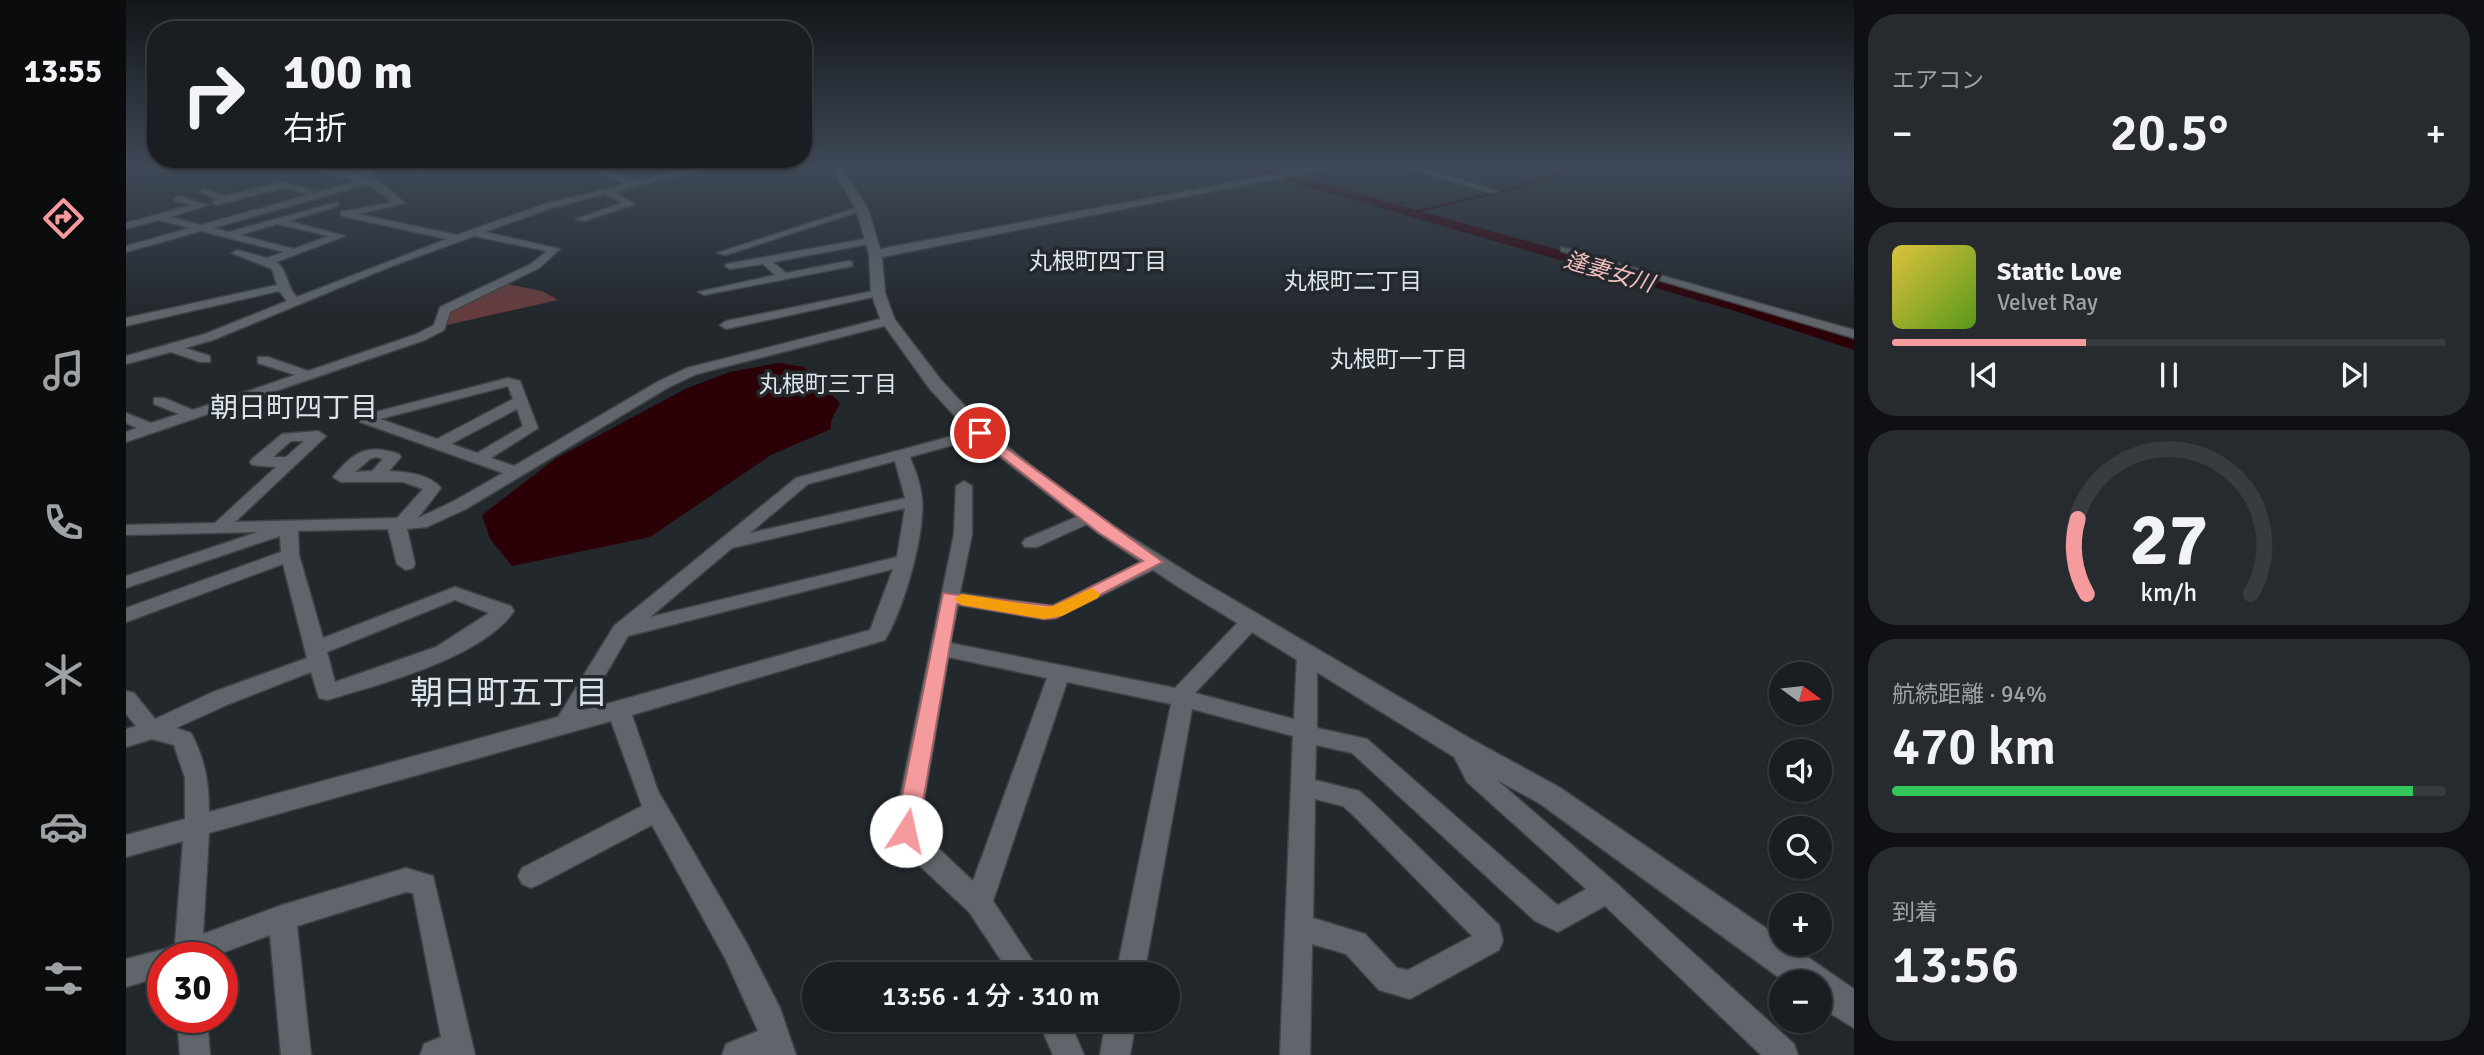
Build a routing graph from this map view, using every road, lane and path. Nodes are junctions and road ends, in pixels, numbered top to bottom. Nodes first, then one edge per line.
1 (165, 215) edge
2 (245, 215) edge
3 (297, 215) edge
4 (350, 215) edge
5 (522, 215) edge
6 (593, 215) edge
7 (843, 215) edge
8 (864, 215) edge
9 (1058, 215) edge
10 (159, 217) junction
11 (581, 219) dead end
12 (277, 221) junction
13 (126, 226) edge
14 (199, 228) junction
15 (472, 233) junction
16 (229, 235) junction
17 (455, 238) junction
18 (329, 241) junction
19 (349, 246) dead end
20 (872, 248) junction
21 (126, 249) edge
22 (1565, 249) dead end
23 (295, 252) junction
24 (237, 253) dead end
25 (722, 254) dead end
26 (765, 260) junction
27 (267, 261) junction
28 (848, 264) dead end
29 (730, 266) dead end
30 (784, 277) junction
31 (284, 287) junction
32 (704, 292) dead end
33 (878, 293) junction
34 (296, 302) junction
35 (888, 321) junction
36 (126, 322) edge
37 (726, 325) dead end
38 (1854, 334) edge
39 (173, 348) junction
40 (205, 359) dead end
41 (126, 360) edge
42 (263, 360) dead end
43 (310, 376) junction
44 (212, 393) dead end
45 (159, 401) dead end
46 (234, 401) junction
47 (521, 401) junction
48 (193, 415) junction
49 (126, 417) edge
50 (151, 429) junction
51 (980, 433) junction
52 (126, 437) edge
53 (439, 444) junction
54 (901, 454) junction
55 (479, 458) junction
56 (290, 462) dead end
57 (516, 472) junction
58 (376, 477) dead end
59 (964, 486) dead end
60 (914, 500) junction
61 (1088, 517) junction
62 (402, 523) junction
63 (289, 526) junction
64 (219, 528) junction
65 (126, 530) edge
66 (1031, 543) dead end
67 (723, 545) junction
68 (290, 555) junction
69 (904, 562) junction
70 (1155, 562) junction
71 (406, 564) dead end
72 (126, 582) edge
73 (950, 597) junction
74 (126, 615) edge
75 (1251, 621) junction
76 (621, 631) junction
77 (939, 648) junction
78 (318, 654) junction
79 (1307, 655) junction
80 (1060, 672) junction
81 (1183, 698) junction
82 (126, 699) edge
83 (619, 711) junction
84 (566, 723) junction
85 (152, 730) junction
86 (1307, 732) junction
87 (126, 738) edge
88 (1461, 747) junction
89 (1305, 787) junction
90 (657, 810) junction
91 (198, 826) junction
92 (126, 846) edge
93 (531, 876) dead end
94 (1607, 891) junction
95 (979, 903) junction
96 (282, 918) junction
97 (1301, 928) junction
98 (181, 942) edge
99 (219, 942) edge
100 (1019, 962) edge
101 (1132, 962) edge
102 (147, 967) edge
103 (1797, 970) edge
104 (126, 973) edge
105 (1832, 994) edge
106 (1854, 1010) edge
107 (1058, 1032) edge
108 (1119, 1032) edge
109 (193, 1033) edge
110 (779, 1047) edge
111 (451, 1052) edge
112 (195, 1055) edge
113 (296, 1055) edge
114 (737, 1055) edge
115 (1069, 1055) edge
116 (1115, 1055) edge
117 (1295, 1055) edge
118 (1783, 1055) edge

1 - 10 street
2 - 14 street
3 - 12 street
4 - 17 street
5 - 15 street
6 - 11 street
7 - 25 street
8 - 20 street
9 - 20 street
10 - 13 street
10 - 14 street
12 - 16 street
12 - 18 street
14 - 16 street
14 - 21 street
15 - 17 street
15 - 43 street
16 - 23 street
17 - 34 street
18 - 19 street
18 - 23 street
20 - 26 street
20 - 33 street
22 - 38 street
23 - 27 street
24 - 27 street
26 - 29 street
26 - 30 street
27 - 31 street
28 - 30 street
30 - 32 street
31 - 34 street
31 - 36 street
33 - 35 street
33 - 37 street
34 - 39 street
35 - 51 street
35 - 57 street
39 - 40 street
39 - 41 street
42 - 43 street
43 - 46 street
44 - 46 street
45 - 48 street
46 - 48 street
47 - 53 street
47 - 53 street
47 - 55 street
48 - 50 street
49 - 50 street
50 - 52 street
51 - 54 street
51 - 61 street
53 - 55 street
54 - 60 street
54 - 67 street
55 - 57 street
56 - 64 street
57 - 62 street
58 - 62 street
59 - 73 street
60 - 67 street
60 - 69 street
61 - 66 street
61 - 70 street
62 - 63 street
62 - 71 street
63 - 64 street
63 - 68 street
63 - 72 street
64 - 65 street
67 - 76 street
68 - 74 street
68 - 78 street
69 - 76 street
69 - 83 street
70 - 73 street
70 - 75 street
73 - 77 street
75 - 79 street
75 - 81 street
76 - 84 street
77 - 80 street
77 - 95 street
78 - 78 street
78 - 85 street
79 - 86 street
79 - 88 street
80 - 81 street
80 - 95 street
81 - 86 street
81 - 101 street
82 - 85 street
83 - 84 street
83 - 90 street
84 - 91 street
85 - 87 street
85 - 91 street
86 - 89 street
86 - 94 street
88 - 94 street
88 - 103 street
89 - 97 street
89 - 97 street
90 - 93 street
90 - 110 street
91 - 92 street
91 - 98 street
94 - 118 street
95 - 100 street
96 - 99 street
96 - 111 street
96 - 113 street
97 - 117 street
102 - 104 street
105 - 106 street
107 - 115 street
108 - 116 street
109 - 112 street
110 - 114 street

